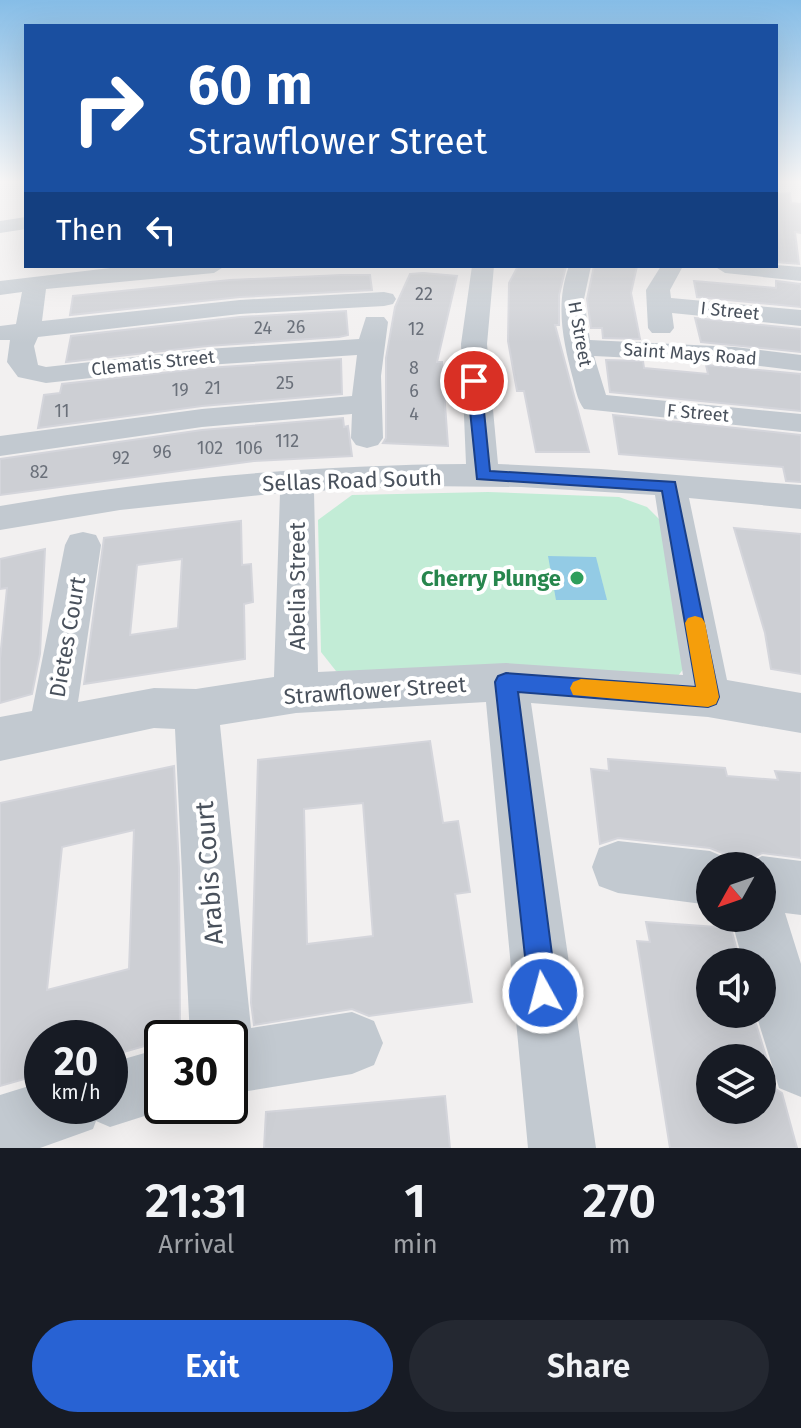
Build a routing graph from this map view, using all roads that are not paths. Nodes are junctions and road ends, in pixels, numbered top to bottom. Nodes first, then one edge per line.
1 (194, 268) edge
2 (483, 268) edge
3 (579, 268) edge
4 (671, 268) edge
5 (744, 268) edge
6 (801, 274) edge
7 (35, 284) junction
8 (0, 288) edge
9 (659, 304) junction
10 (801, 318) edge
11 (28, 329) junction
12 (0, 334) edge
13 (370, 346) junction
14 (579, 347) junction
15 (662, 351) junction
16 (801, 363) edge
17 (594, 403) joint
18 (368, 404) junction
19 (801, 423) edge
20 (367, 438) dead end
21 (0, 446) edge
22 (483, 475) junction
23 (297, 479) junction
24 (670, 486) junction
25 (801, 497) edge
26 (0, 518) edge
27 (83, 545) dead end
28 (506, 682) junction
29 (296, 693) junction
30 (708, 697) junction
31 (196, 709) junction
32 (801, 713) edge
33 (51, 729) junction
34 (0, 739) edge
35 (618, 867) dead end
36 (696, 876) edge
37 (776, 885) edge
38 (801, 888) edge
39 (763, 932) edge
40 (220, 1020) edge
41 (352, 1043) dead end
42 (799, 1050) edge
43 (248, 1060) edge
44 (24, 1120) edge
45 (0, 1128) edge
46 (562, 1148) edge

1 - 7 street
2 - 22 street
3 - 14 street, H Street
4 - 9 street
5 - 6 street
7 - 8 street
7 - 11 street, Clematis Street
9 - 10 street, I Street
9 - 15 street
11 - 12 street
11 - 13 street, Clematis Street
11 - 13 street
13 - 18 street
14 - 15 street, Saint Mays Road
14 - 17 street, H Street
15 - 16 street, Saint Mays Road
17 - 19 street, F Street
18 - 20 street
18 - 21 street
22 - 23 street, Sellas Road South
22 - 24 street, Sellas Road South
23 - 26 street, Sellas Road South
23 - 29 street, Abelia Street
24 - 25 street, Sellas Road South
24 - 30 street
27 - 33 street, Dietes Court
28 - 29 street, Strawflower Street
28 - 30 street, Strawflower Street
28 - 46 street
29 - 31 street, Strawflower Street
30 - 32 street, Strawflower Street
31 - 33 street, Strawflower Street
31 - 40 street, Arabis Court
33 - 34 street, Strawflower Street
35 - 36 street
37 - 38 street
39 - 42 street
41 - 43 street
44 - 45 street

